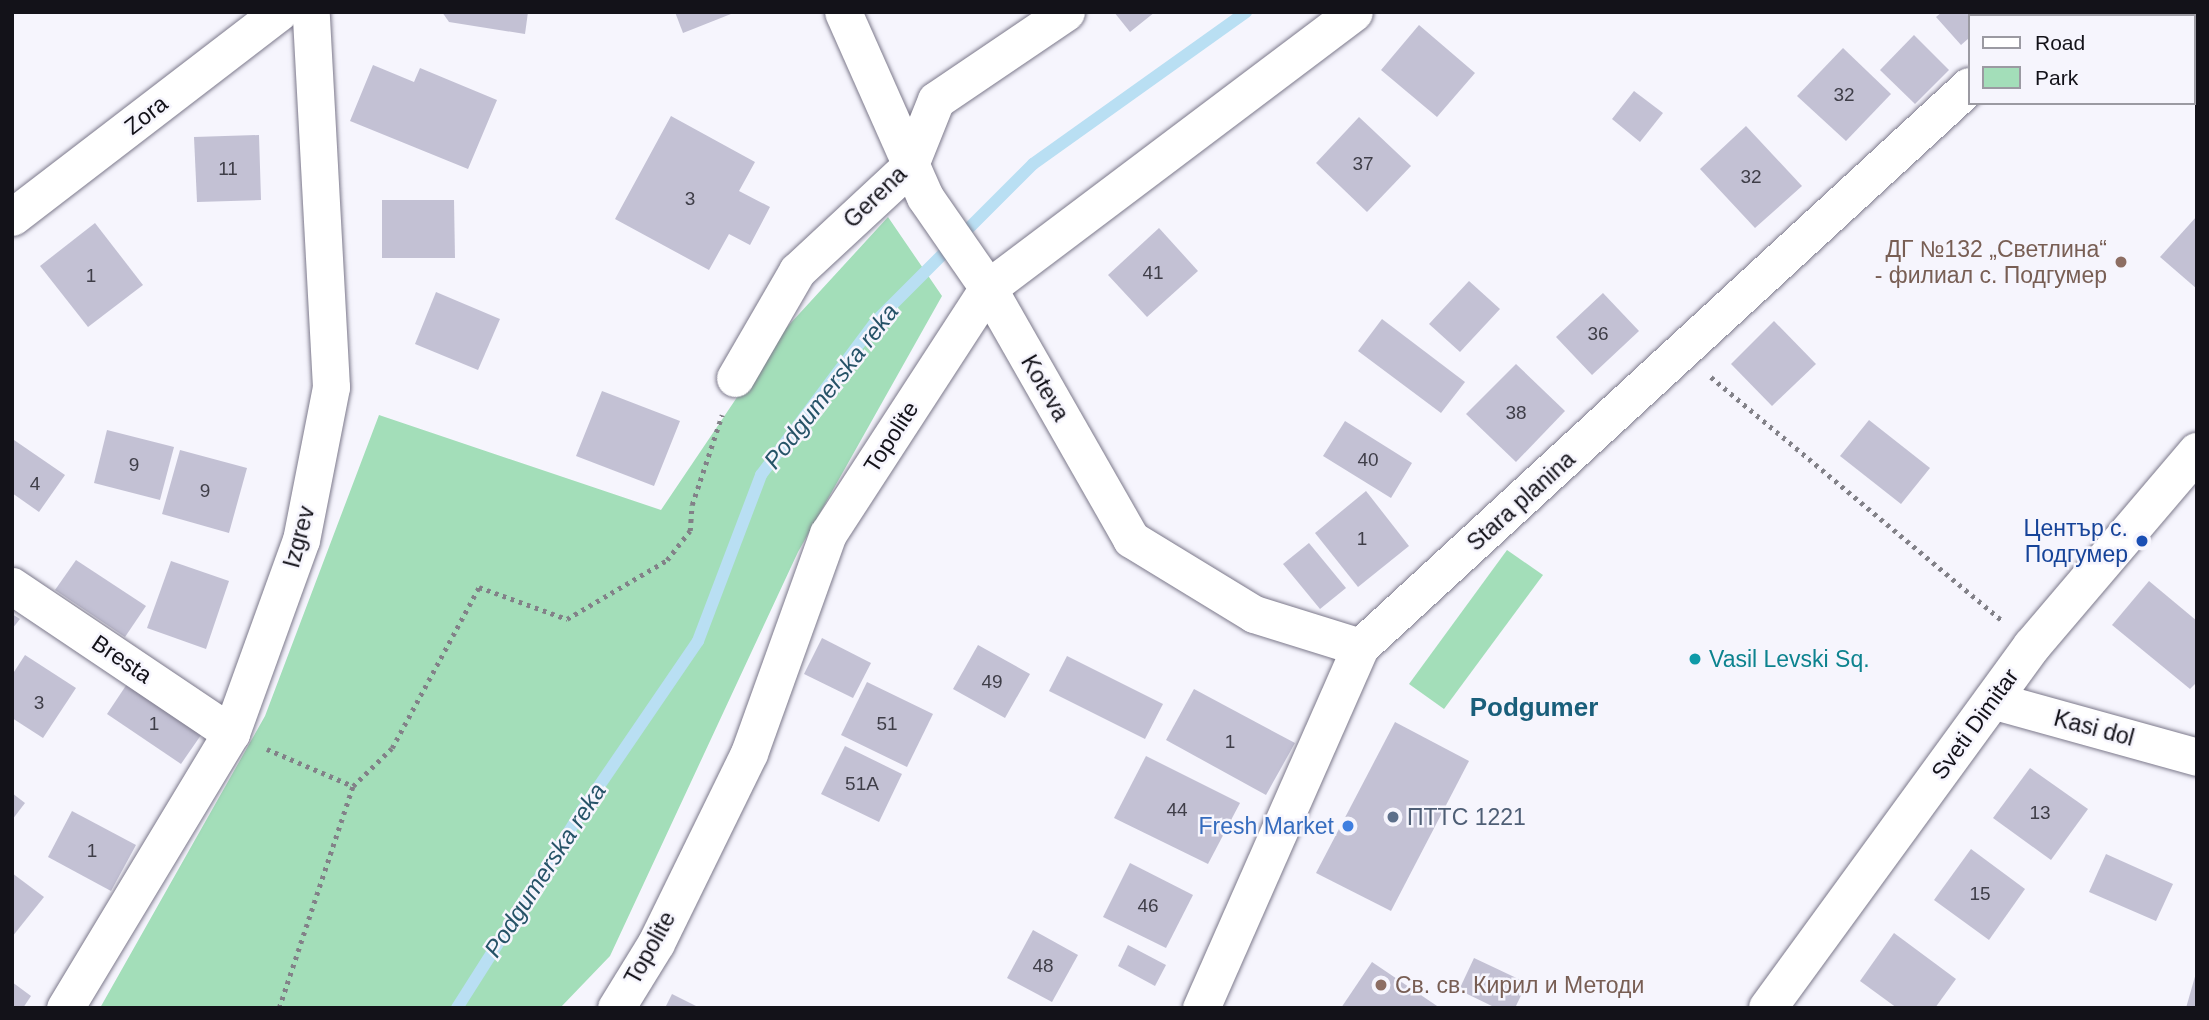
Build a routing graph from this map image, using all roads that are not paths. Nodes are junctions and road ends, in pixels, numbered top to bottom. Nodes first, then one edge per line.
1 (279, 12) edge
2 (311, 12) edge
3 (843, 12) edge
4 (1066, 12) edge
5 (1354, 12) edge
6 (1968, 87) edge
7 (917, 182) junction
8 (12, 217) edge
9 (988, 288) junction
10 (735, 378) road end
11 (2197, 452) edge
12 (12, 586) edge
13 (1360, 647) junction
14 (1992, 700) junction
15 (231, 733) junction
16 (2197, 757) edge
17 (65, 1008) edge
18 (616, 1008) edge
19 (1201, 1008) edge
20 (1768, 1008) edge

1 - 8 street, Zora
2 - 15 street, Izgrev
3 - 7 street, Koteva
4 - 7 street, Gerena
5 - 9 street, Topolite
6 - 13 street, Stara planina
7 - 9 street, Koteva
7 - 10 street, Gerena
9 - 13 street, Koteva
9 - 18 street, Topolite
11 - 14 street, Sveti Dimitar
12 - 15 street, Bresta
13 - 19 street, Stara planina
14 - 16 street, Kasi dol
14 - 20 street, Sveti Dimitar
15 - 17 street, Izgrev

